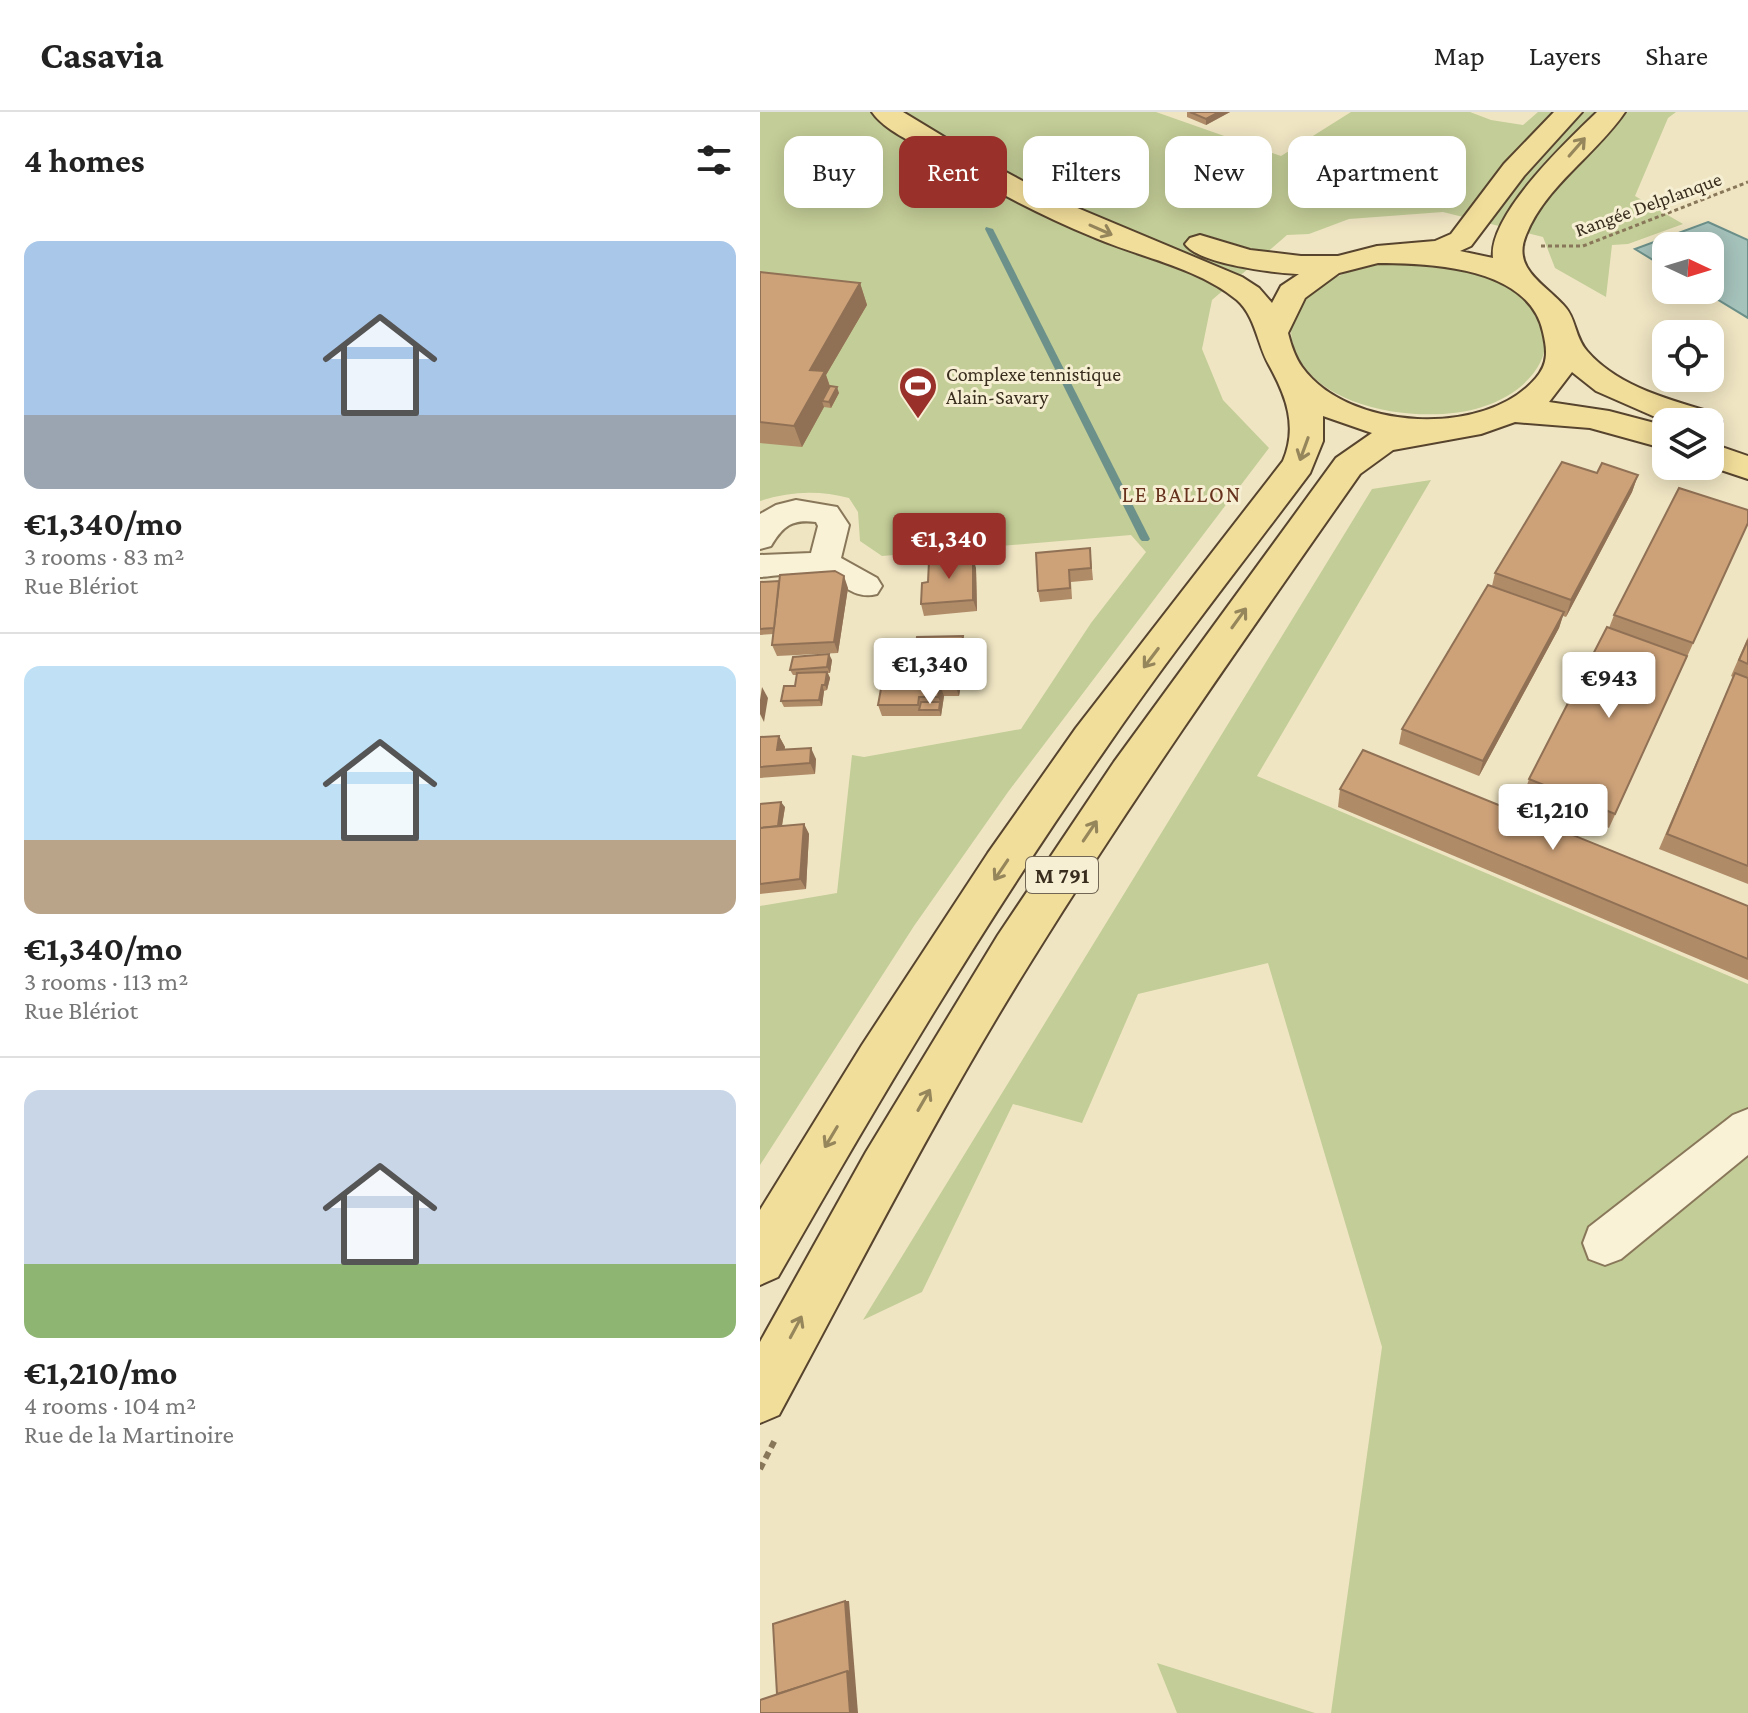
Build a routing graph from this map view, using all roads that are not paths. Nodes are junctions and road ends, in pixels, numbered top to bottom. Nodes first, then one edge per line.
1 (885, 112) edge
2 (933, 112) edge
3 (1569, 112) edge
4 (1612, 112) edge
5 (1023, 162) edge
6 (1126, 212) dead end
7 (1412, 252) junction
8 (1337, 264) junction
9 (1521, 283) junction
10 (1273, 332) junction
11 (1563, 340) junction
12 (1290, 376) junction
13 (1665, 408) edge
14 (1511, 412) junction
15 (1441, 428) junction
16 (1724, 429) edge
17 (1652, 434) edge
18 (1748, 437) edge
19 (1724, 459) edge
20 (1748, 468) edge
21 (760, 538) edge
22 (824, 563) junction
23 (760, 566) edge
24 (866, 586) dead end
25 (1748, 1129) edge
26 (1605, 1243) dead end
27 (760, 1259) edge
28 (770, 1412) edge

1 -> 10 main road
2 - 5 main road
3 - 7 main road
9 -> 4 main road
6 - 8 main road
7 - 8 main road
7 - 9 main road
8 - 10 main road
9 - 11 main road
10 - 12 main road
11 - 13 main road
11 - 14 main road
12 - 15 main road
12 -> 27 main road, M 791
14 - 15 main road
14 - 17 main road
28 -> 15 main road, M 791
16 - 18 main road
19 - 20 main road
21 - 22 street
22 - 23 street
22 - 24 street
25 - 26 street

